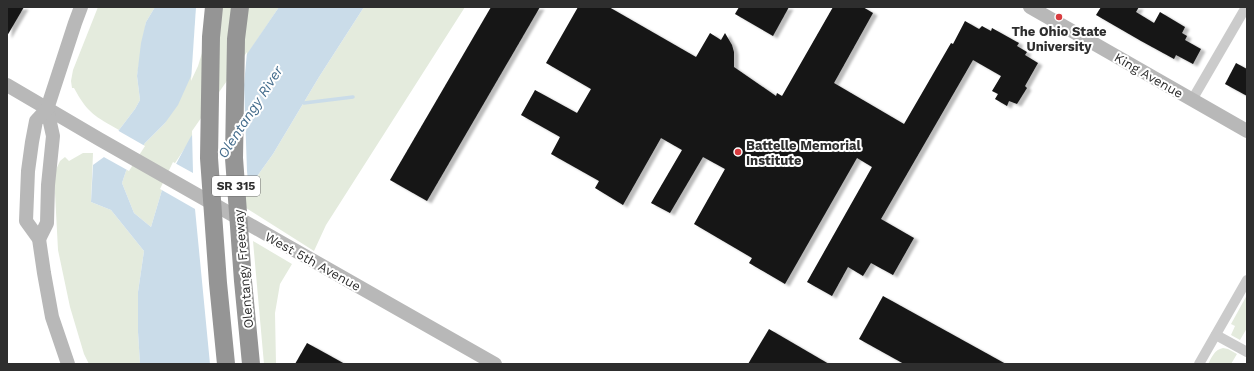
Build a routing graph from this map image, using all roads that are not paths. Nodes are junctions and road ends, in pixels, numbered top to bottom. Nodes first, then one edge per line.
1 (81, 7) edge
2 (214, 7) edge
3 (240, 7) edge
4 (1030, 7) edge
5 (1246, 7) edge
6 (7, 85) edge
7 (1192, 100) junction
8 (47, 109) junction
9 (1247, 131) edge
10 (39, 239) junction
11 (1247, 280) edge
12 (1216, 335) junction
13 (1247, 352) edge
14 (68, 364) edge
15 (226, 364) edge
16 (251, 364) edge
17 (495, 364) edge
18 (1199, 364) edge

1 - 8 main road
2 - 15 highway, Olentangy Freeway / SR 315, bridge
3 - 16 highway, Olentangy Freeway / SR 315, bridge
4 - 7 main road, King Avenue
5 - 7 street
6 - 8 main road, West 5th Avenue
7 - 9 main road, King Avenue
8 - 10 main road
8 - 10 main road
8 - 17 main road, West 5th Avenue, bridge
10 - 14 main road
11 - 12 street
12 - 13 street
12 - 18 street

